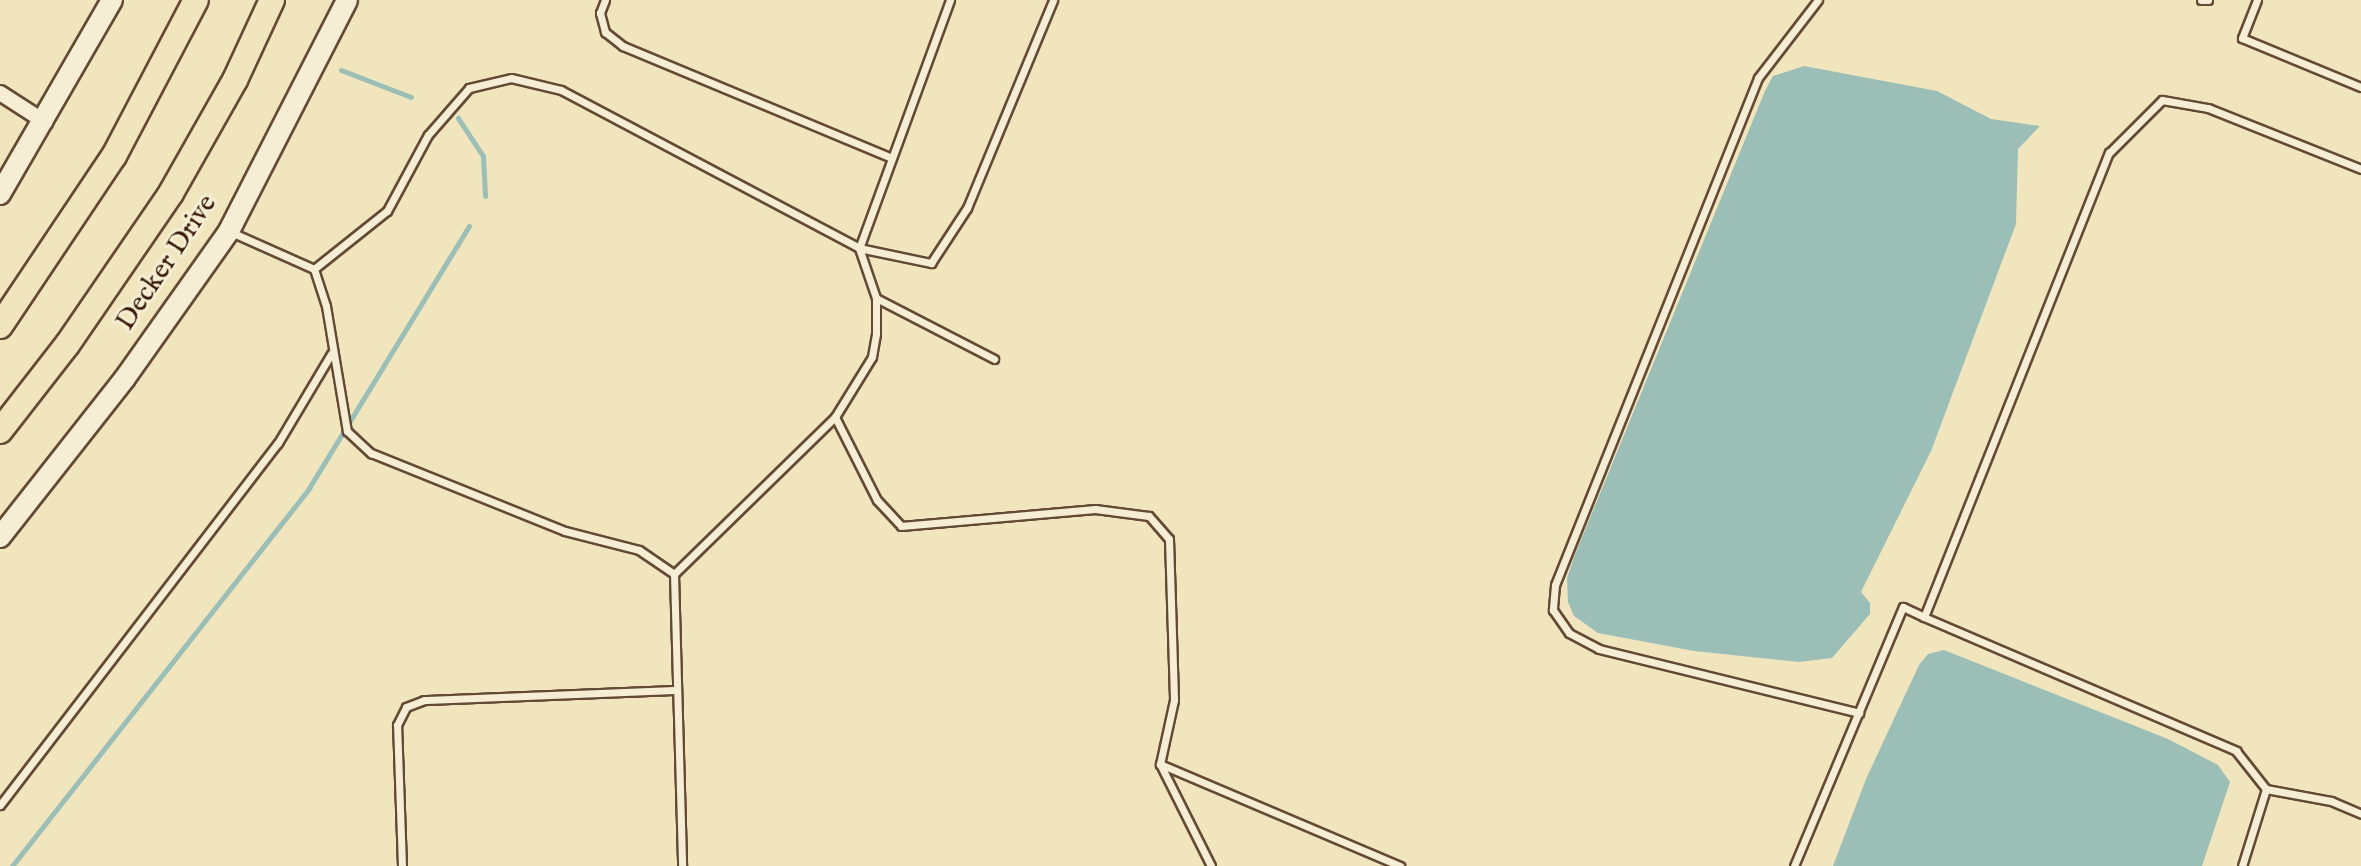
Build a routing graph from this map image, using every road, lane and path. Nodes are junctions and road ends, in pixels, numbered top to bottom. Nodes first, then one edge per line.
1 (112, 0) edge
2 (196, 0) edge
3 (272, 0) edge
4 (347, 0) edge
5 (605, 0) edge
6 (950, 0) edge
7 (1053, 0) edge
8 (1818, 0) edge
9 (2201, 0) edge
10 (2208, 0) edge
11 (2257, 0) edge
12 (2361, 87) edge
13 (0, 93) edge
14 (45, 122) junction
15 (892, 158) junction
16 (2361, 169) edge
17 (0, 194) edge
18 (229, 231) junction
19 (859, 248) junction
20 (314, 269) junction
21 (876, 298) junction
22 (0, 326) edge
23 (331, 354) junction
24 (994, 359) dead end
25 (835, 417) junction
26 (0, 431) edge
27 (0, 537) edge
28 (674, 574) junction
29 (1924, 617) junction
30 (677, 690) junction
31 (1859, 713) junction
32 (1160, 764) junction
33 (2266, 789) junction
34 (0, 805) edge
35 (2361, 814) edge
36 (402, 866) edge
37 (682, 866) edge
38 (1211, 866) edge
39 (1400, 866) edge
40 (1794, 866) edge
41 (2242, 866) edge

1 - 14 main road
2 - 22 highway
3 - 26 highway, Decker Drive
4 - 18 main road, Decker Drive
5 - 15 lane
6 - 15 lane
7 - 19 lane
8 - 31 lane
9 - 10 lane
11 - 12 lane
13 - 14 street
14 - 17 main road
15 - 19 lane
16 - 29 lane
18 - 20 lane
18 - 27 main road, Decker Drive
19 - 20 lane
19 - 21 lane
20 - 23 lane
21 - 24 lane
21 - 25 lane
23 - 28 lane
23 - 34 lane
25 - 28 lane
25 - 32 lane
28 - 30 lane
29 - 31 lane
29 - 33 lane
30 - 36 lane
30 - 37 lane
31 - 40 lane
32 - 38 lane
32 - 39 lane
33 - 35 lane
33 - 41 lane

